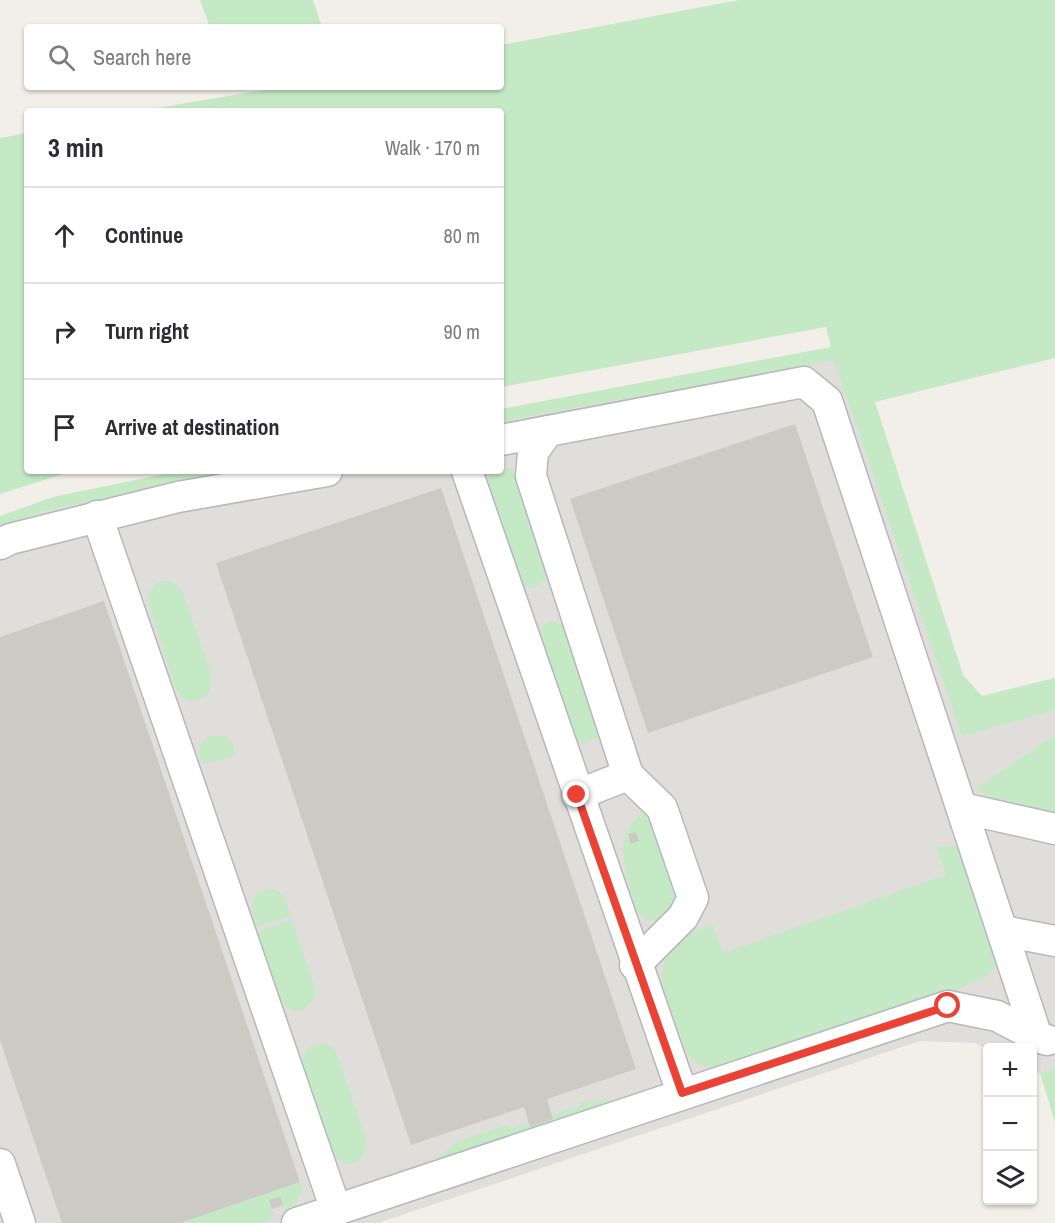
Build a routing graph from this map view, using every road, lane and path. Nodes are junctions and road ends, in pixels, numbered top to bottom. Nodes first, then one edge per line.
1 (548, 431) junction
2 (504, 439) edge
3 (310, 474) edge
4 (468, 474) edge
5 (97, 516) junction
6 (0, 544) edge
7 (628, 775) junction
8 (577, 795) junction
9 (962, 808) junction
10 (1055, 829) edge
11 (1003, 931) junction
12 (1055, 941) edge
13 (635, 965) junction
14 (1046, 1039) edge
15 (682, 1093) junction
16 (0, 1164) edge
17 (336, 1210) junction
18 (20, 1223) edge
19 (297, 1223) edge

1 - 2 lane
1 - 7 lane
1 - 9 lane
3 - 5 lane
4 - 8 lane
5 - 6 lane
5 - 17 lane
7 - 8 lane
7 - 13 lane
8 - 13 lane
9 - 10 lane
9 - 11 lane
11 - 12 lane
11 - 14 lane
13 - 15 lane
14 - 15 lane
15 - 17 lane
16 - 18 lane
17 - 19 lane

